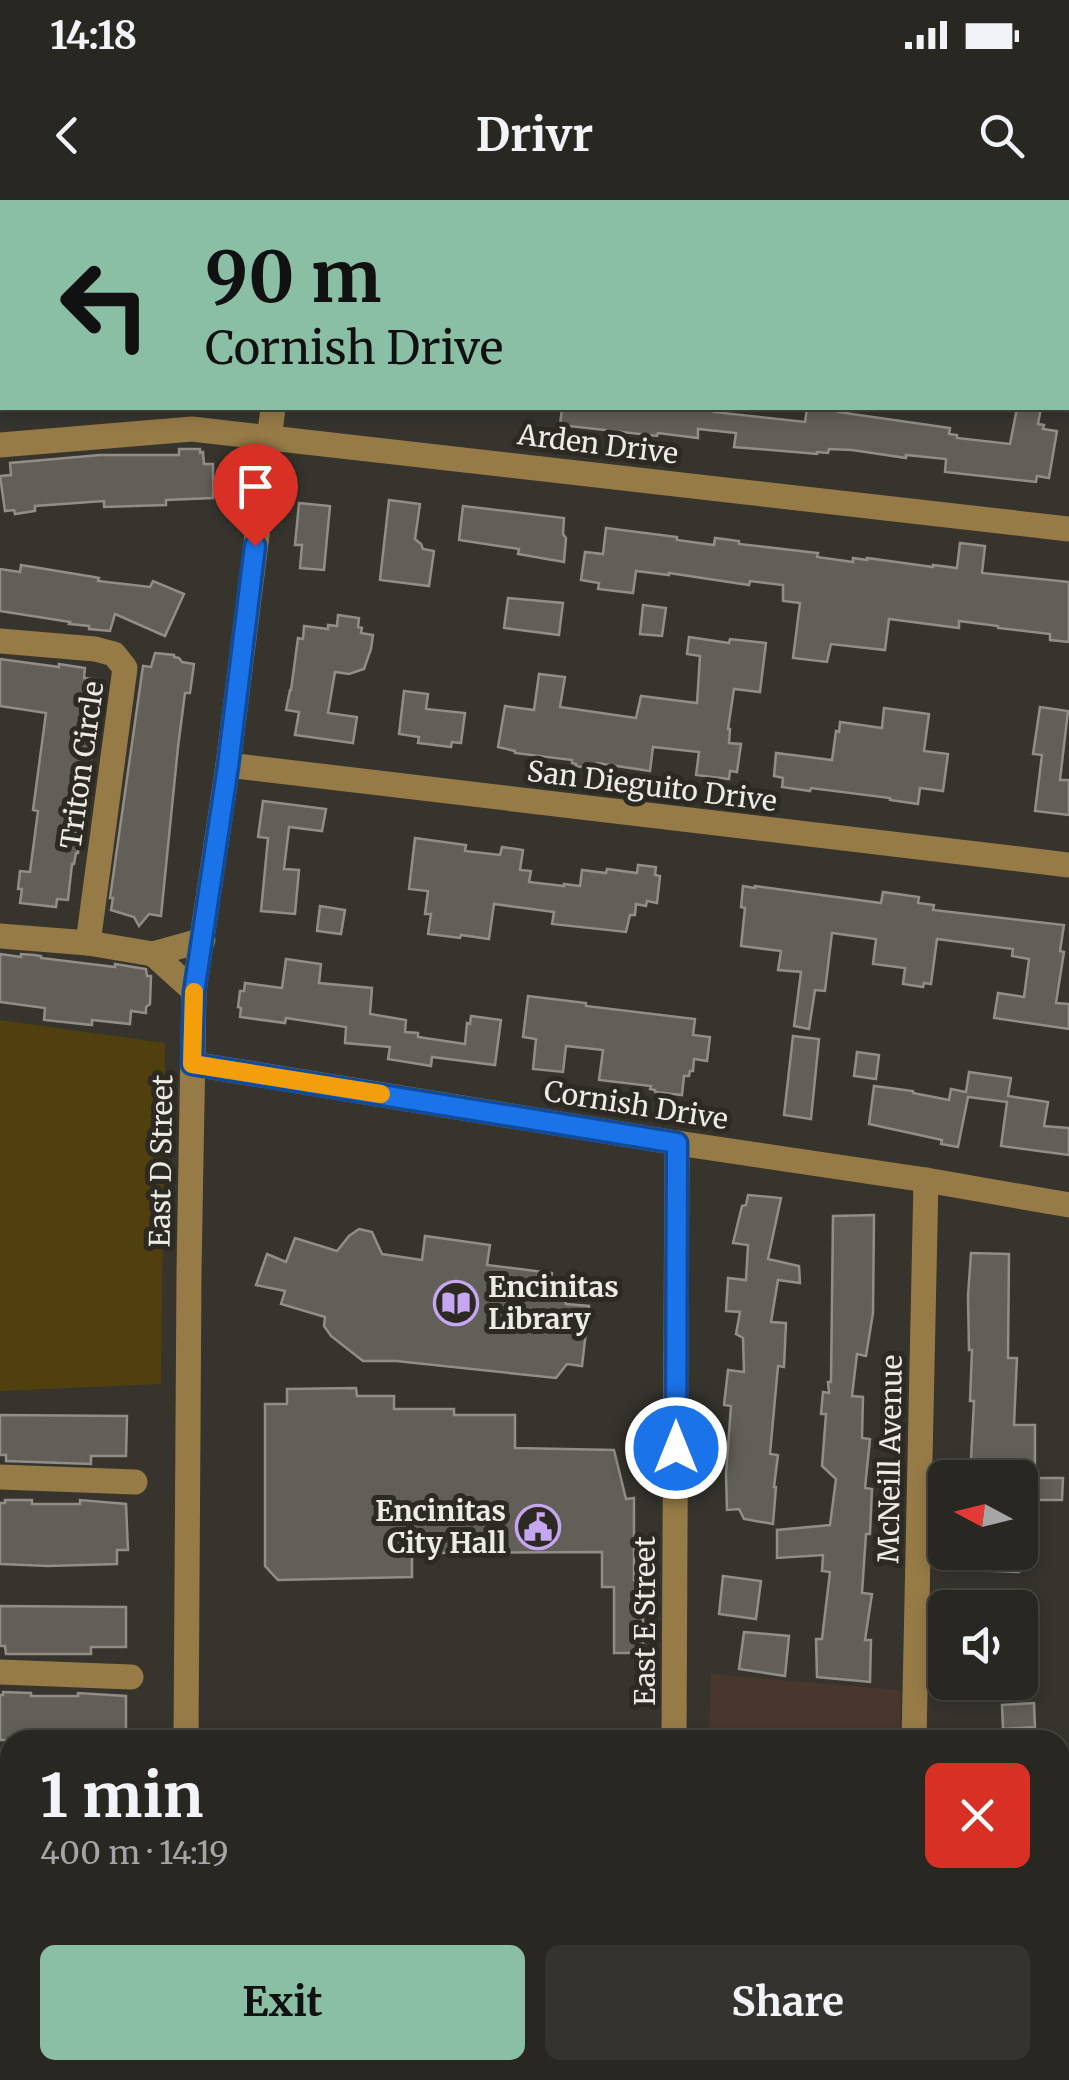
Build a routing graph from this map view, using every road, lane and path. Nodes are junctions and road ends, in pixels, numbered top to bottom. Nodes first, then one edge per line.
1 (273, 410) edge
2 (268, 436) junction
3 (0, 444) edge
4 (1069, 529) edge
5 (0, 641) edge
6 (228, 766) junction
7 (1069, 866) edge
8 (0, 936) edge
9 (203, 940) junction
10 (88, 943) junction
11 (152, 954) junction
12 (194, 992) junction
13 (192, 1064) junction
14 (677, 1143) junction
15 (926, 1180) junction
16 (1069, 1205) edge
17 (0, 1477) edge
18 (135, 1482) dead end
19 (0, 1672) edge
20 (132, 1677) dead end
21 (186, 1730) edge
22 (674, 1730) edge
23 (914, 1730) edge

1 - 2 street, East D Street
2 - 3 street, Arden Drive
2 - 4 street, Arden Drive
2 - 6 street, East D Street
5 - 10 street, Triton Circle
6 - 7 street, San Dieguito Drive
6 - 9 street, East D Street
8 - 10 street
9 - 11 street
9 - 12 street, East D Street
10 - 11 street
11 - 12 street
12 - 13 street, East D Street
13 - 14 street, Cornish Drive
13 - 21 street, East D Street
14 - 15 street, Cornish Drive
14 - 22 street, East E Street
15 - 16 street, Cornish Drive
15 - 23 street, McNeill Avenue
17 - 18 street
19 - 20 street

